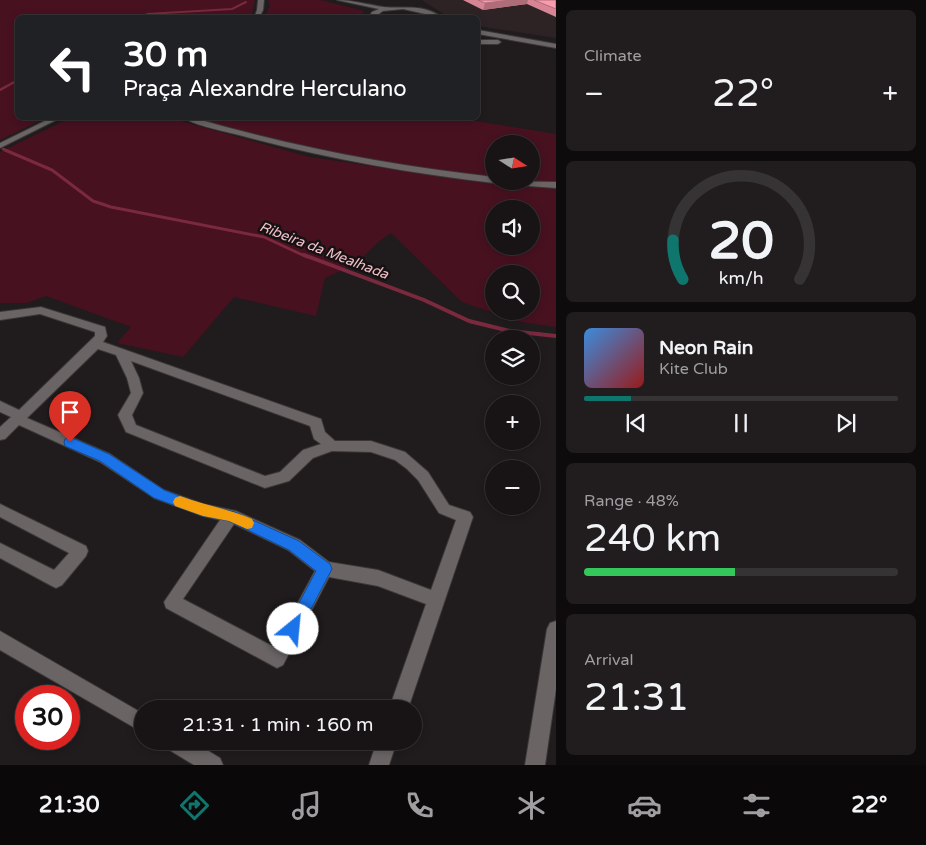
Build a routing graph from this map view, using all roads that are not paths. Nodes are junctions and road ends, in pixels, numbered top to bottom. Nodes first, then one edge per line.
1 (261, 0) edge
2 (337, 1) edge
3 (408, 1) dead end
4 (417, 2) dead end
5 (400, 7) junction
6 (388, 8) junction
7 (423, 10) junction
8 (258, 15) edge
9 (371, 15) edge
10 (434, 15) edge
11 (480, 30) edge
12 (480, 42) edge
13 (498, 42) dead end
14 (556, 44) edge
15 (52, 120) edge
16 (195, 120) edge
17 (0, 146) edge
18 (485, 179) edge
19 (540, 184) edge
20 (556, 185) edge
21 (0, 316) edge
22 (96, 344) junction
23 (121, 354) junction
24 (0, 406) edge
25 (19, 418) junction
26 (0, 435) edge
27 (332, 446) junction
28 (0, 510) edge
29 (231, 516) junction
30 (0, 550) edge
31 (325, 569) junction
32 (436, 600) junction
33 (556, 629) edge
34 (0, 640) edge
35 (401, 700) edge
36 (134, 719) edge
37 (188, 750) edge
38 (384, 750) edge
39 (213, 765) edge
40 (379, 765) edge
41 (535, 765) edge

1 - 8 street
2 - 6 street
2 - 9 street
3 - 5 street
4 - 7 street
5 - 6 street
5 - 7 street
6 - 9 street
7 - 10 street
11 - 14 street
12 - 13 street
15 - 17 street
16 - 18 street
19 - 20 street
21 - 22 street
22 - 23 street
22 - 25 street
23 - 27 street
23 - 27 street
24 - 25 street
25 - 26 street
25 - 29 street
27 - 32 street
28 - 30 street
29 - 31 street
29 - 31 street
31 - 32 street
32 - 35 street
33 - 41 street
34 - 36 street
37 - 39 street
38 - 40 street

